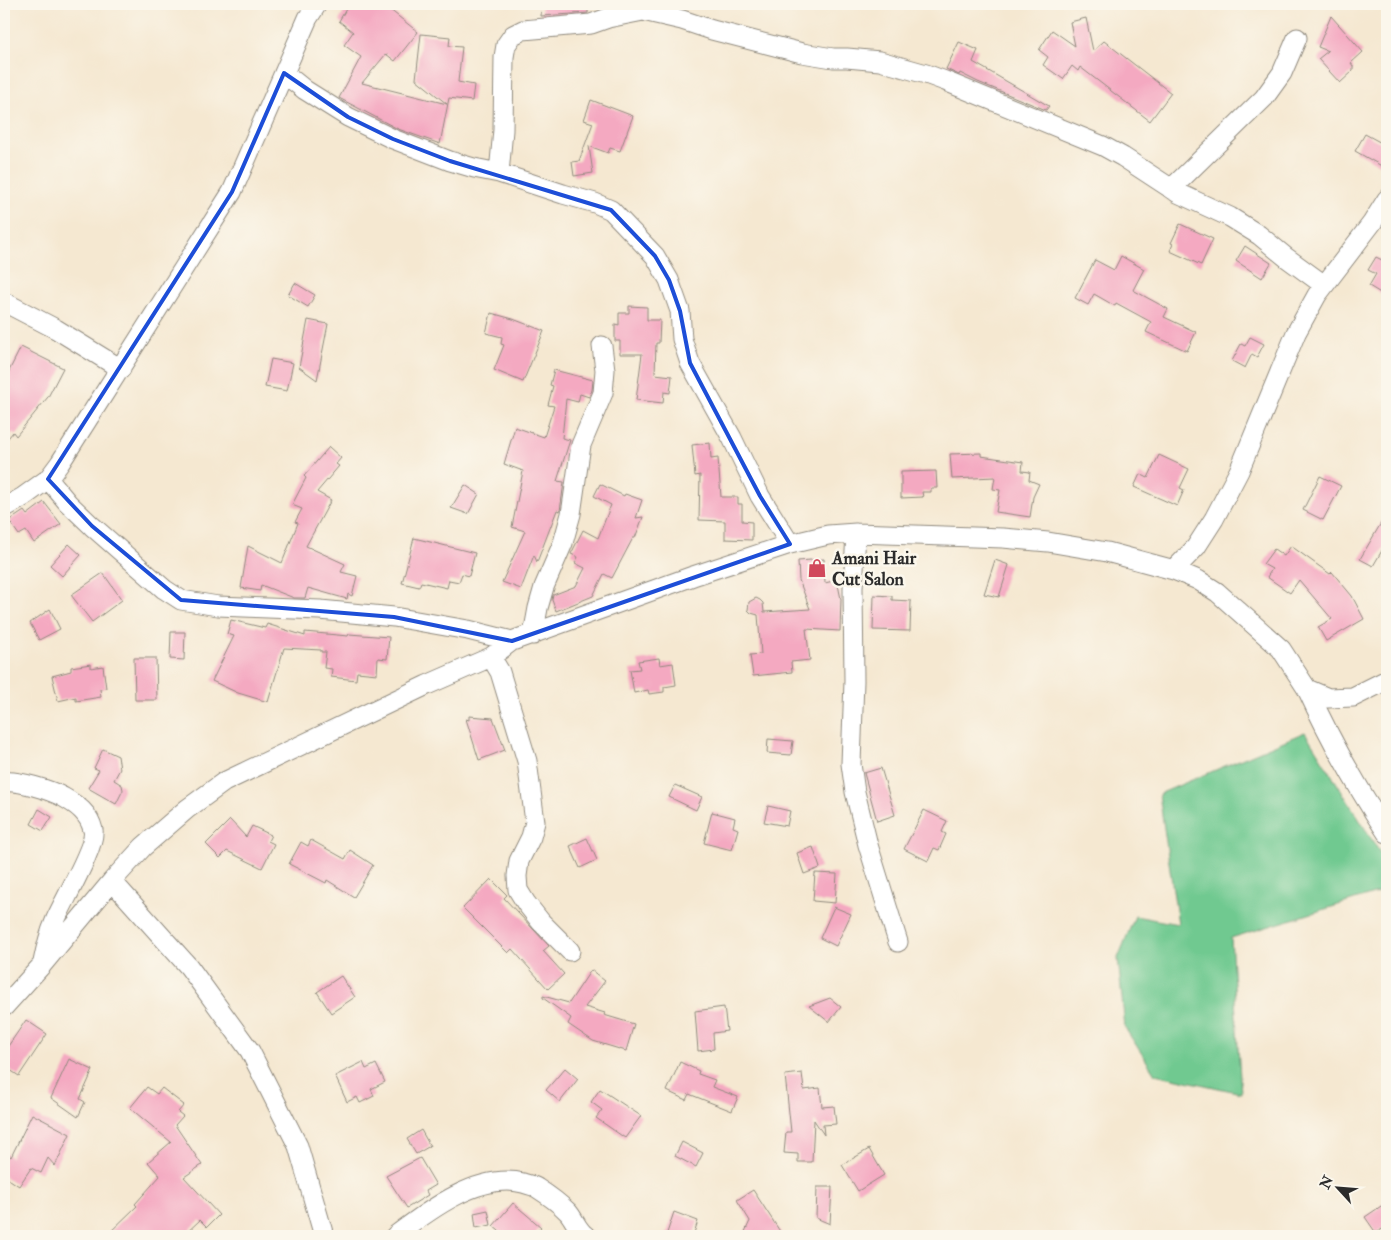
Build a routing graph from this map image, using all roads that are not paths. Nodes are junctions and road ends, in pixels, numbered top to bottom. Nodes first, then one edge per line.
1 (317, 4) edge
2 (1297, 38) dead end
3 (284, 73) junction
4 (498, 172) junction
5 (1171, 189) junction
6 (1387, 199) edge
7 (1324, 285) junction
8 (4, 302) edge
9 (602, 346) dead end
10 (121, 369) junction
11 (48, 479) junction
12 (4, 508) edge
13 (856, 533) junction
14 (790, 544) junction
15 (1174, 570) junction
16 (533, 635) junction
17 (512, 641) junction
18 (491, 657) junction
19 (1387, 680) edge
20 (1307, 689) junction
21 (4, 782) edge
22 (1387, 833) edge
23 (112, 881) junction
24 (898, 942) dead end
25 (570, 951) dead end
26 (42, 965) junction
27 (4, 1007) edge
28 (324, 1236) edge
29 (395, 1236) edge
30 (586, 1236) edge

1 - 3 street
2 - 5 street
3 - 4 street
3 - 10 street
4 - 5 street
4 - 14 street
5 - 7 street
6 - 7 street
7 - 15 street
8 - 10 street
9 - 16 street
10 - 11 street
11 - 12 street
11 - 17 street
13 - 14 street
13 - 15 street
13 - 24 street
14 - 16 street
15 - 20 street
16 - 17 street
17 - 18 street
18 - 23 street
18 - 25 street
19 - 20 street
20 - 22 street
21 - 26 street
23 - 26 street
23 - 28 street
26 - 27 street
29 - 30 street

